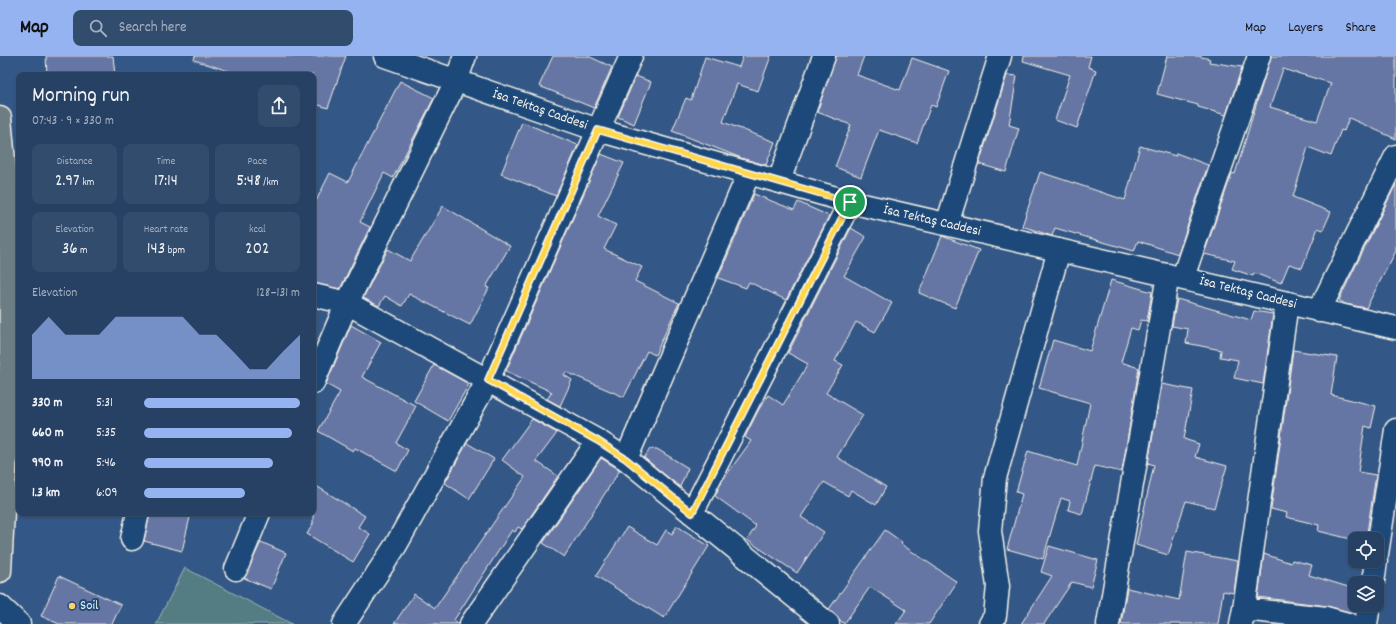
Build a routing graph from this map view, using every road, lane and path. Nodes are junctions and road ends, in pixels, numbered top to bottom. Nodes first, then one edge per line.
1 (384, 56) edge
2 (465, 56) edge
3 (631, 56) edge
4 (824, 56) edge
5 (1000, 56) edge
6 (1259, 56) edge
7 (456, 81) junction
8 (0, 118) edge
9 (598, 130) junction
10 (1396, 156) edge
11 (749, 173) junction
12 (779, 182) junction
13 (850, 202) junction
14 (947, 224) junction
15 (15, 225) edge
16 (1059, 250) junction
17 (1176, 276) junction
18 (316, 296) edge
19 (1287, 302) junction
20 (347, 303) junction
21 (1319, 311) junction
22 (1396, 328) edge
23 (316, 376) edge
24 (488, 380) junction
25 (1396, 430) edge
26 (598, 441) junction
27 (626, 459) junction
28 (692, 513) junction
29 (137, 516) edge
30 (258, 516) edge
31 (1380, 532) edge
32 (132, 539) dead end
33 (236, 569) dead end
34 (0, 571) edge
35 (0, 606) edge
36 (1368, 612) edge
37 (1243, 616) edge
38 (19, 624) edge
39 (344, 624) edge
40 (471, 624) edge
41 (828, 624) edge
42 (990, 624) edge
43 (1108, 624) edge
44 (1348, 624) edge
45 (1366, 624) edge

1 - 7 street, İsa Tektaş Caddesi
2 - 7 street
3 - 9 street
4 - 12 street
5 - 14 street
6 - 17 street
7 - 9 street, İsa Tektaş Caddesi
7 - 20 street
8 - 15 highway
9 - 11 street, İsa Tektaş Caddesi
9 - 24 street
10 - 21 street
11 - 12 street, İsa Tektaş Caddesi
11 - 27 street
12 - 13 street, İsa Tektaş Caddesi
13 - 14 street, İsa Tektaş Caddesi
13 - 28 street
14 - 16 street, İsa Tektaş Caddesi
15 - 34 highway
16 - 17 street, İsa Tektaş Caddesi
16 - 42 street
17 - 19 street, İsa Tektaş Caddesi
17 - 43 street
18 - 20 street
19 - 21 street, İsa Tektaş Caddesi
19 - 37 street
20 - 23 street
20 - 24 street
21 - 22 street, İsa Tektaş Caddesi
24 - 26 street
24 - 39 street
25 - 31 street
26 - 27 street
26 - 40 street
27 - 28 street
28 - 41 street
29 - 32 street
30 - 33 street
35 - 38 street
36 - 45 street
37 - 44 street

